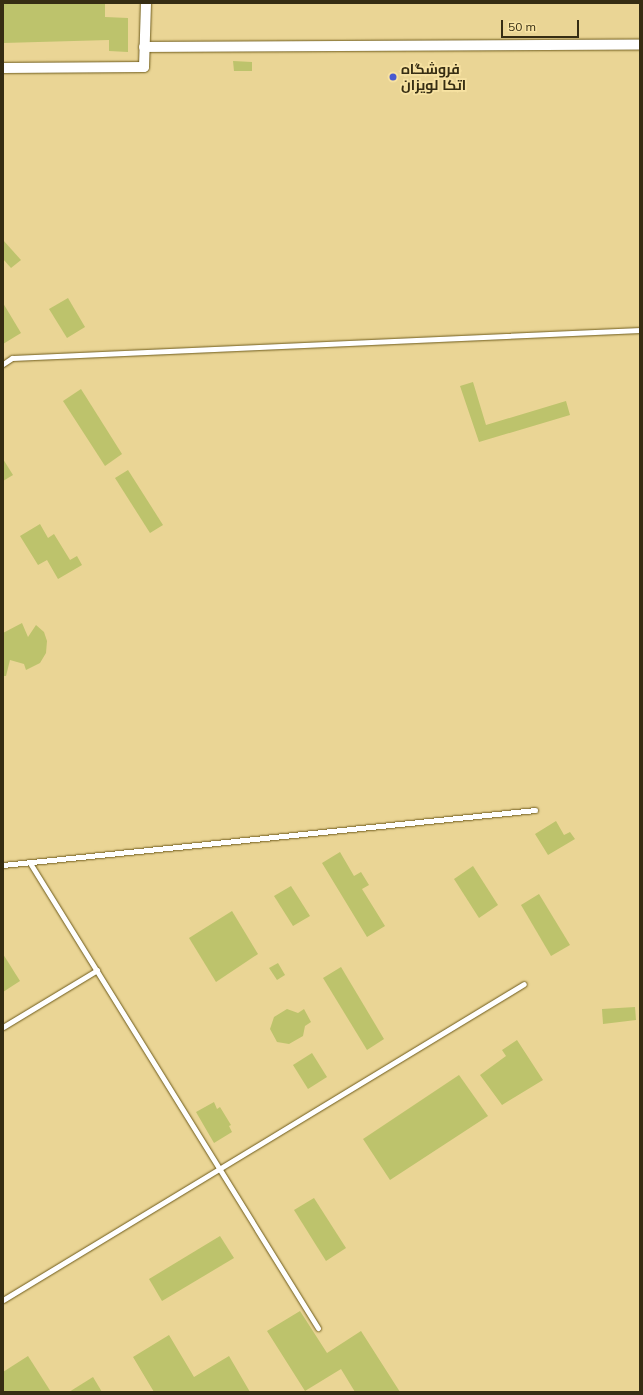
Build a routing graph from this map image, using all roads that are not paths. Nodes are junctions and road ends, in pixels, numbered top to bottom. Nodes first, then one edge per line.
1 (146, 3) edge
2 (640, 44) edge
3 (144, 47) junction
4 (3, 68) edge
5 (640, 330) edge
6 (3, 364) edge
7 (535, 810) dead end
8 (30, 862) junction
9 (3, 865) edge
10 (97, 970) junction
11 (524, 984) dead end
12 (3, 1027) edge
13 (219, 1169) junction
14 (3, 1300) edge
15 (318, 1328) dead end

1 - 3 street
2 - 3 street
3 - 4 street
5 - 6 lane
7 - 8 lane
8 - 9 lane
8 - 10 lane
10 - 12 lane
10 - 13 lane
11 - 13 lane
13 - 14 lane
13 - 15 lane

